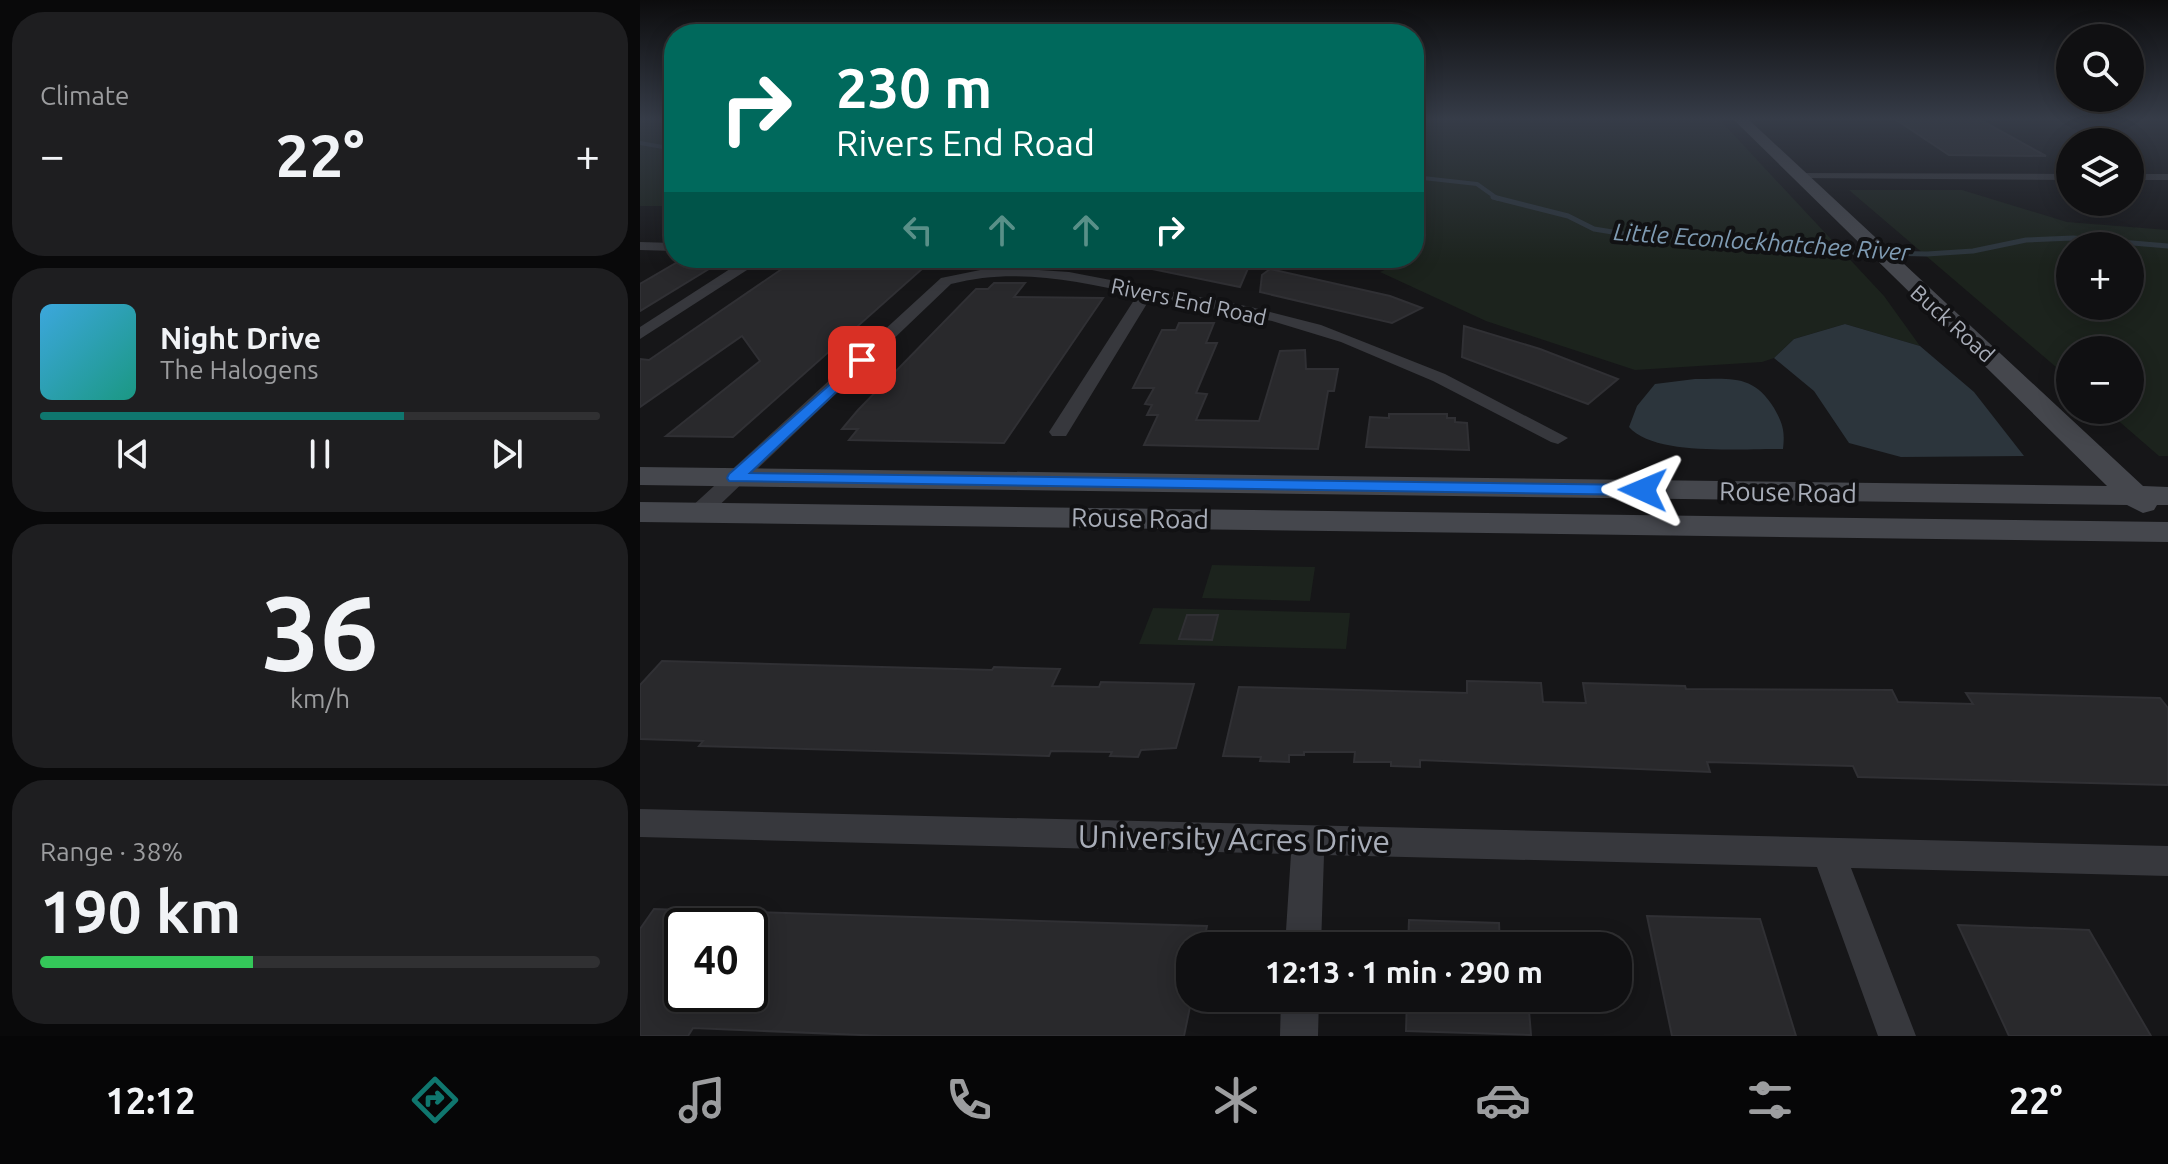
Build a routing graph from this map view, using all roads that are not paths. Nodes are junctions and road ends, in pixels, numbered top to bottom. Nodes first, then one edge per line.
1 (1789, 167) edge
2 (1797, 175) junction
3 (2056, 177) edge
4 (2144, 177) edge
5 (2168, 177) edge
6 (640, 246) edge
7 (664, 247) edge
8 (743, 268) edge
9 (1147, 292) junction
10 (640, 334) edge
11 (1059, 432) dead end
12 (1558, 438) dead end
13 (640, 476) edge
14 (735, 478) junction
15 (2136, 496) junction
16 (2168, 496) edge
17 (640, 512) edge
18 (698, 513) junction
19 (2168, 529) edge
20 (640, 823) edge
21 (1308, 839) junction
22 (1828, 852) junction
23 (2168, 861) edge
24 (1304, 932) edge
25 (1300, 1012) edge
26 (1299, 1036) edge
27 (1897, 1036) edge

1 - 2 street, Buck Road
2 - 3 street
2 - 15 street, Buck Road
4 - 5 street
6 - 7 street
8 - 10 street
9 - 11 street
9 - 12 street, Rivers End Road
9 - 14 street, Rivers End Road
13 - 14 street, Rouse Road
14 - 15 street, Rouse Road
14 - 18 street, Rivers End Road
15 - 16 street, Rouse Road
15 - 19 street, Buck Road
17 - 18 street, Rouse Road
18 - 19 street, Rouse Road
20 - 21 street, University Acres Drive
21 - 22 street, University Acres Drive
21 - 24 street
22 - 23 street, University Acres Drive
22 - 27 street
25 - 26 street

